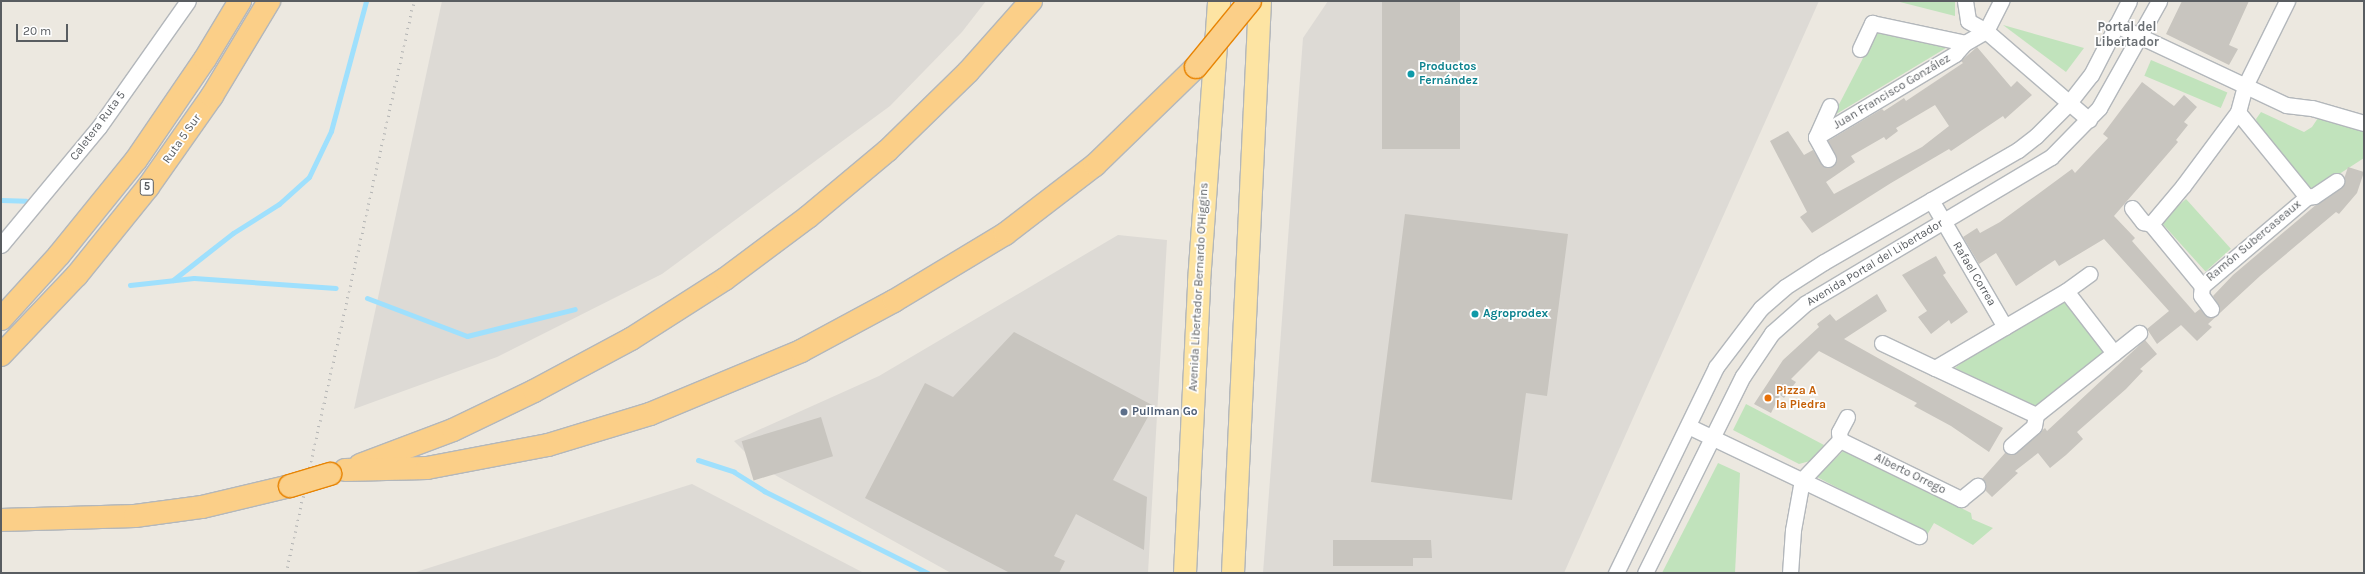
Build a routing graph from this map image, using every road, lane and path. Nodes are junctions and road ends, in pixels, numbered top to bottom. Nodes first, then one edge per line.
1 (188, 1) edge
2 (240, 1) edge
3 (269, 1) edge
4 (1031, 1) edge
5 (1219, 1) edge
6 (1250, 1) edge
7 (1260, 1) edge
8 (1965, 1) edge
9 (2001, 1) edge
10 (2129, 1) edge
11 (2159, 1) edge
12 (2286, 1) edge
13 (2116, 25) junction
14 (1986, 31) junction
15 (2141, 36) junction
16 (1965, 43) junction
17 (1860, 49) dead end
18 (2245, 86) junction
19 (2068, 104) junction
20 (1830, 106) dead end
21 (2238, 112) junction
22 (2089, 120) junction
23 (2364, 123) edge
24 (1816, 137) junction
25 (1828, 159) dead end
26 (2336, 181) dead end
27 (2307, 197) junction
28 (1930, 200) junction
29 (2132, 208) dead end
30 (1944, 222) junction
31 (2151, 224) junction
32 (1, 245) edge
33 (2090, 274) dead end
34 (2202, 286) junction
35 (2066, 291) junction
36 (2211, 309) dead end
37 (1, 318) edge
38 (2005, 327) junction
39 (2139, 333) dead end
40 (1882, 343) dead end
41 (2114, 352) junction
42 (1, 355) edge
43 (1935, 368) junction
44 (2036, 415) junction
45 (1847, 417) dead end
46 (1688, 426) junction
47 (1712, 437) junction
48 (1840, 440) junction
49 (2011, 446) dead end
50 (337, 472) junction
51 (1802, 480) junction
52 (1977, 486) dead end
53 (1, 520) edge
54 (1919, 536) dead end
55 (1185, 573) edge
56 (1233, 573) edge
57 (1616, 573) edge
58 (1645, 573) edge
59 (1790, 573) edge

1 - 32 street, Caletera Ruta 5
2 - 37 highway, 5
3 - 42 highway, Ruta 5 Sur / 5
4 - 50 highway
5 - 55 main road, Avenida Libertador Bernardo O'Higgins
6 - 50 highway, bridge
7 - 56 main road
8 - 14 street
9 - 14 street
10 - 13 street
11 - 15 street, Avenida Portal del Libertador
12 - 18 street
13 - 15 street
13 - 19 street
14 - 16 street, Juan Francisco González
14 - 19 street
15 - 18 street
15 - 22 street, Avenida Portal del Libertador
16 - 17 street, Juan Francisco González
16 - 24 street, Juan Francisco González
18 - 21 street
18 - 23 street
19 - 22 street
19 - 28 street
20 - 24 street, Juan Francisco González
21 - 27 street, Ramón Subercaseaux
21 - 31 street
22 - 30 street, Avenida Portal del Libertador
24 - 25 street
26 - 27 street, Ramón Subercaseaux
27 - 34 street, Ramón Subercaseaux
28 - 30 street, Rafael Correa
28 - 46 street
29 - 31 street, Ramón Subercaseaux
30 - 38 street, Rafael Correa
30 - 47 street, Avenida Portal del Libertador
31 - 34 street, Ramón Subercaseaux
33 - 35 street
34 - 36 street, Ramón Subercaseaux
35 - 38 street
35 - 41 street
38 - 43 street
39 - 41 street
40 - 43 street
41 - 44 street
43 - 44 street
44 - 49 street
45 - 48 street
46 - 47 street
46 - 57 street
47 - 51 street
47 - 58 street, Avenida Portal del Libertador
48 - 51 street
48 - 52 street, Alberto Orrego
50 - 53 highway, bridge
51 - 54 street
51 - 59 street

